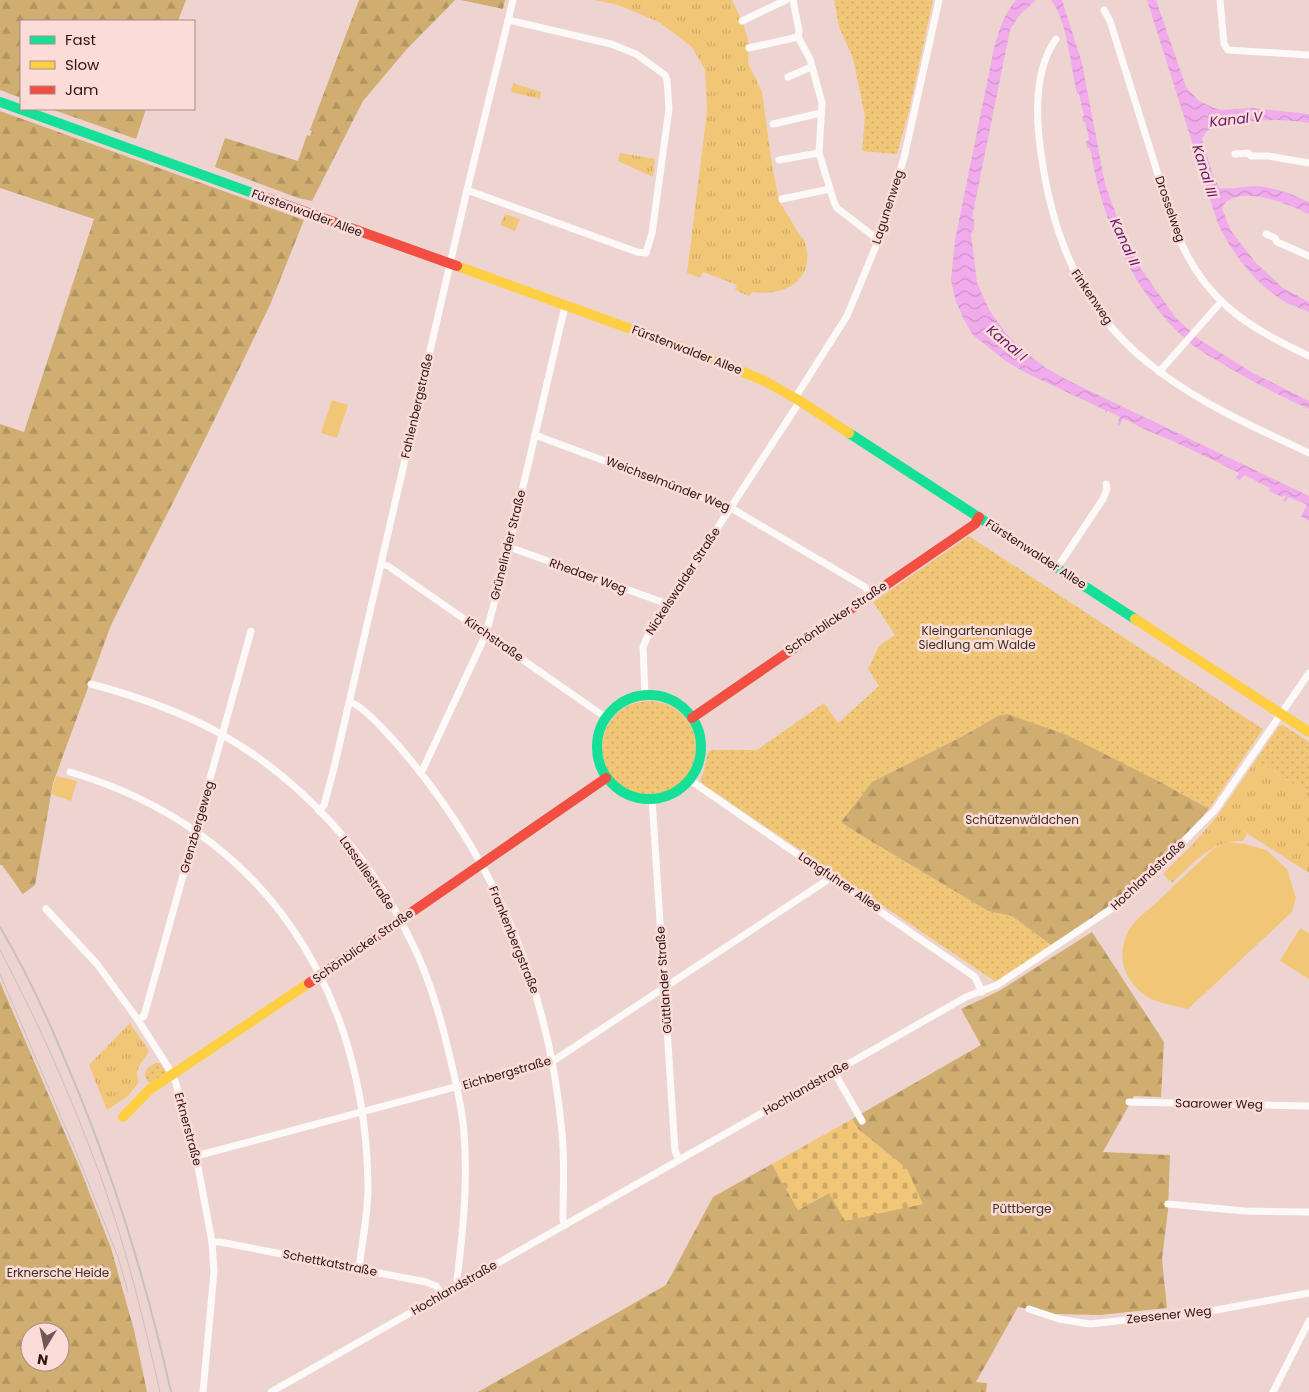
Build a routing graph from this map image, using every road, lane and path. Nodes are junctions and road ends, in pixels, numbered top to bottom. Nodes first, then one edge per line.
1 (513, 0) edge
2 (786, 0) edge
3 (792, 0) edge
4 (940, 0) edge
5 (1220, 0) edge
6 (1104, 10) dead end
7 (508, 20) junction
8 (742, 20) dead end
9 (798, 37) junction
10 (1056, 39) dead end
11 (750, 48) dead end
12 (1309, 55) edge
13 (811, 67) junction
14 (788, 77) dead end
15 (0, 102) edge
16 (20, 109) edge
17 (22, 110) edge
18 (821, 113) junction
19 (773, 124) dead end
20 (819, 153) junction
21 (1235, 154) dead end
22 (779, 160) dead end
23 (1309, 163) edge
24 (830, 189) junction
25 (467, 190) junction
26 (782, 199) dead end
27 (1266, 234) dead end
28 (879, 237) junction
29 (1309, 256) edge
30 (450, 264) junction
31 (1221, 302) junction
32 (566, 306) junction
33 (1309, 356) edge
34 (1159, 372) junction
35 (798, 400) junction
36 (535, 435) junction
37 (1309, 453) edge
38 (1106, 484) dead end
39 (731, 508) junction
40 (979, 517) junction
41 (509, 547) junction
42 (382, 564) junction
43 (1057, 568) junction
44 (871, 594) junction
45 (667, 606) junction
46 (251, 631) dead end
47 (486, 634) junction
48 (1309, 673) edge
49 (91, 684) dead end
50 (645, 695) junction
51 (350, 702) junction
52 (1281, 714) junction
53 (605, 717) junction
54 (692, 718) junction
55 (1309, 732) edge
56 (222, 735) junction
57 (70, 772) dead end
58 (420, 772) junction
59 (606, 778) junction
60 (690, 780) junction
61 (652, 799) junction
62 (319, 810) junction
63 (196, 831) junction
64 (482, 864) junction
65 (832, 877) junction
66 (46, 909) dead end
67 (400, 920) junction
68 (320, 976) junction
69 (664, 988) junction
70 (982, 992) junction
71 (138, 1020) junction
72 (552, 1061) junction
73 (834, 1072) junction
74 (173, 1075) junction
75 (457, 1087) junction
76 (1129, 1102) dead end
77 (1309, 1106) edge
78 (363, 1111) junction
79 (123, 1117) dead end
80 (862, 1121) dead end
81 (196, 1156) junction
82 (679, 1160) junction
83 (1168, 1204) dead end
84 (1309, 1212) edge
85 (565, 1225) junction
86 (212, 1242) junction
87 (359, 1269) junction
88 (460, 1284) junction
89 (1309, 1293) edge
90 (442, 1295) junction
91 (1029, 1309) dead end
92 (1309, 1320) edge
93 (203, 1392) edge
94 (271, 1392) edge
95 (1273, 1392) edge

1 - 7 street, Fahlenbergstraße
2 - 8 street
3 - 9 street
4 - 28 street, Lagunenweg
5 - 12 street
6 - 31 street, Drosselweg
7 - 25 street, Fahlenbergstraße
7 - 25 street
9 - 11 street
9 - 13 street
10 - 34 street, Finkenweg
13 - 14 street
13 - 18 street
15 - 16 main road, Fürstenwalder Allee
17 - 30 main road, Fürstenwalder Allee
18 - 19 street
18 - 20 street
20 - 22 street
20 - 24 street
21 - 23 street
24 - 26 street
24 - 28 street
25 - 30 street, Fahlenbergstraße
27 - 29 street
28 - 35 street, Lagunenweg
30 - 32 main road, Fürstenwalder Allee
30 - 42 street, Fahlenbergstraße
31 - 33 street, Drosselweg
31 - 34 street
32 - 35 main road, Fürstenwalder Allee
32 - 36 street, Grünelinder Straße
34 - 37 street, Finkenweg
35 - 39 street, Nickelswalder Straße
35 - 40 main road, Fürstenwalder Allee
36 - 39 street, Weichselmünder Weg
36 - 41 street, Grünelinder Straße
38 - 43 street
39 - 44 street, Weichselmünder Weg
39 - 45 street, Nickelswalder Straße
40 - 43 main road, Fürstenwalder Allee
40 - 44 main road, Schönblicker Straße
41 - 45 street, Rhedaer Weg
41 - 47 street, Grünelinder Straße
42 - 47 street, Kirchstraße
42 - 51 street, Fahlenbergstraße
43 - 52 main road, Fürstenwalder Allee
44 - 54 main road, Schönblicker Straße
45 - 50 street, Nickelswalder Straße
46 - 56 street, Grenzbergeweg
47 - 53 street, Kirchstraße
47 - 58 street, Grünelinder Straße
48 - 52 street, Hochlandstraße
49 - 56 street, Lassallestraße
50 - 53 main road
50 - 54 main road
51 - 58 street, Frankenbergstraße
51 - 62 street, Fahlenbergstraße
52 - 55 main road, Fürstenwalder Allee
52 - 70 street, Hochlandstraße
53 - 59 main road
54 - 60 main road
56 - 62 street, Lassallestraße
56 - 63 street, Grenzbergeweg
57 - 63 street
58 - 64 street, Frankenbergstraße
59 - 61 main road
59 - 64 main road, Schönblicker Straße
60 - 61 main road
60 - 65 street, Langfuhrer Allee
61 - 69 street, Güttlander Straße
62 - 67 street, Lassallestraße
63 - 68 street
63 - 71 street, Grenzbergeweg
64 - 67 main road, Schönblicker Straße
64 - 72 street, Frankenbergstraße
65 - 69 street, Eichbergstraße
65 - 70 street, Langfuhrer Allee
66 - 71 street, Erknerstraße
67 - 68 main road, Schönblicker Straße
67 - 75 street, Lassallestraße
68 - 74 main road, Schönblicker Straße
68 - 78 street
69 - 72 street, Eichbergstraße
69 - 82 street, Güttlander Straße
70 - 73 street, Hochlandstraße
71 - 74 street, Erknerstraße
72 - 75 street, Eichbergstraße
72 - 85 street, Frankenbergstraße
73 - 80 street
73 - 82 street, Hochlandstraße
74 - 79 main road, Schönblicker Straße
74 - 81 street, Erknerstraße
75 - 78 street, Eichbergstraße
75 - 88 street, Lassallestraße
76 - 77 street, Saarower Weg
78 - 81 street, Eichbergstraße
78 - 87 street
81 - 86 street, Erknerstraße
82 - 85 street, Hochlandstraße
83 - 84 street
85 - 88 street, Hochlandstraße
86 - 87 street, Schettkatstraße
86 - 93 street, Erknerstraße
87 - 90 street, Schettkatstraße
88 - 90 street, Hochlandstraße
89 - 91 street, Zeesener Weg
90 - 94 street, Hochlandstraße
92 - 95 street

